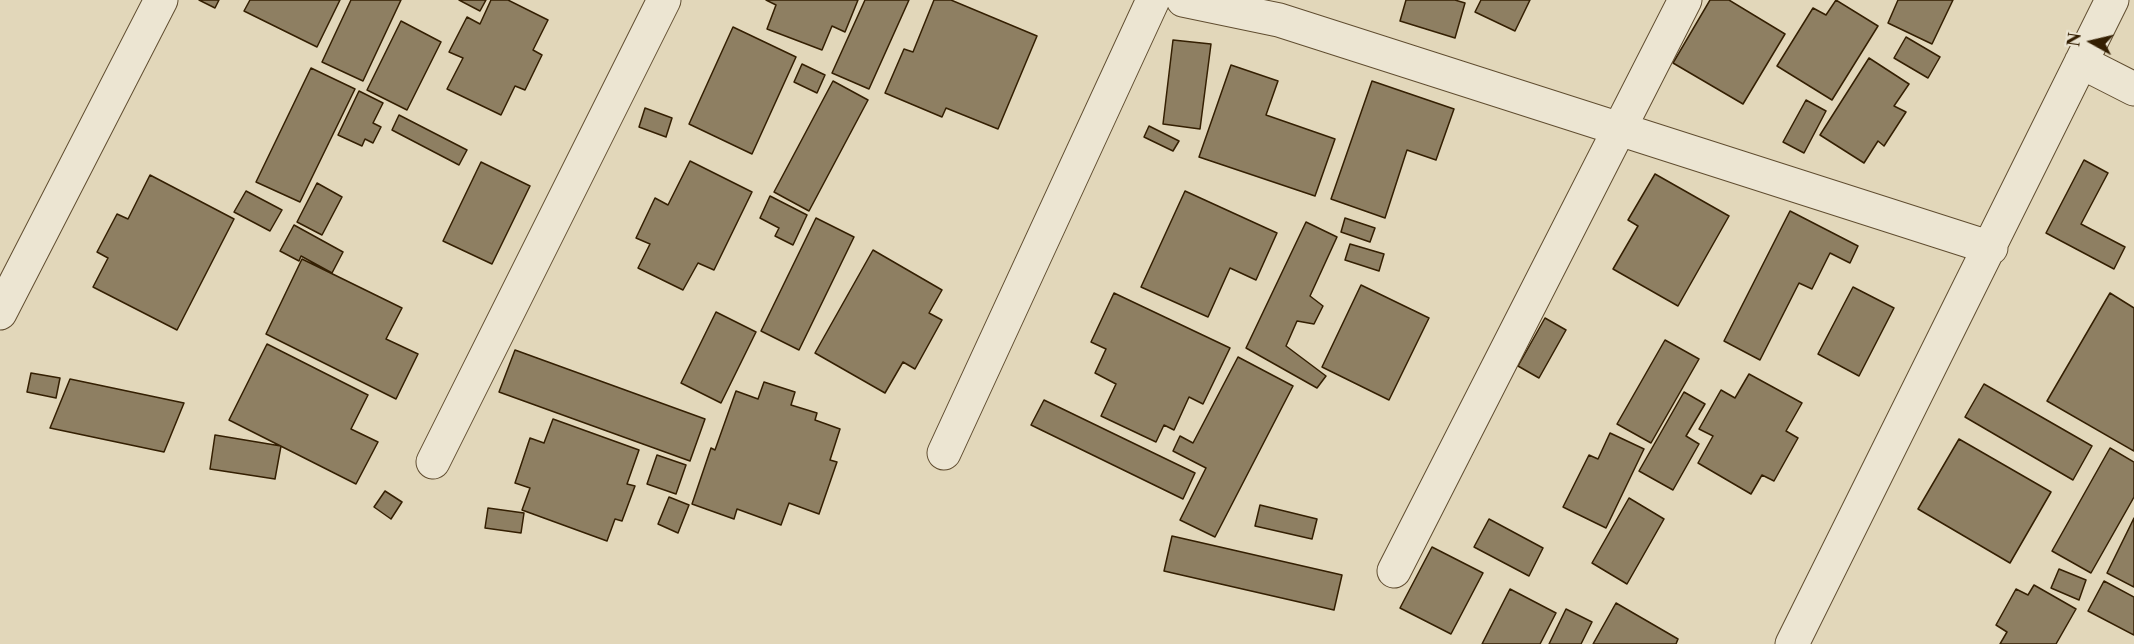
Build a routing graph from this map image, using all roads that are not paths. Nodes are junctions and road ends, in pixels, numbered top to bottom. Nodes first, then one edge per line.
1 (160, 0) edge
2 (664, 0) edge
3 (1152, 0) edge
4 (1183, 0) edge
5 (1685, 0) edge
6 (2112, 0) edge
7 (1284, 10) edge
8 (2081, 62) junction
9 (2134, 89) edge
10 (1621, 129) junction
11 (1991, 248) junction
12 (0, 313) edge
13 (944, 453) dead end
14 (433, 462) dead end
15 (1394, 571) dead end
16 (1792, 644) edge

1 - 12 street
2 - 14 street
3 - 13 street
4 - 7 street
5 - 10 street
6 - 8 street
7 - 10 street
8 - 9 street
8 - 11 street
10 - 11 street
10 - 15 street
11 - 16 street

